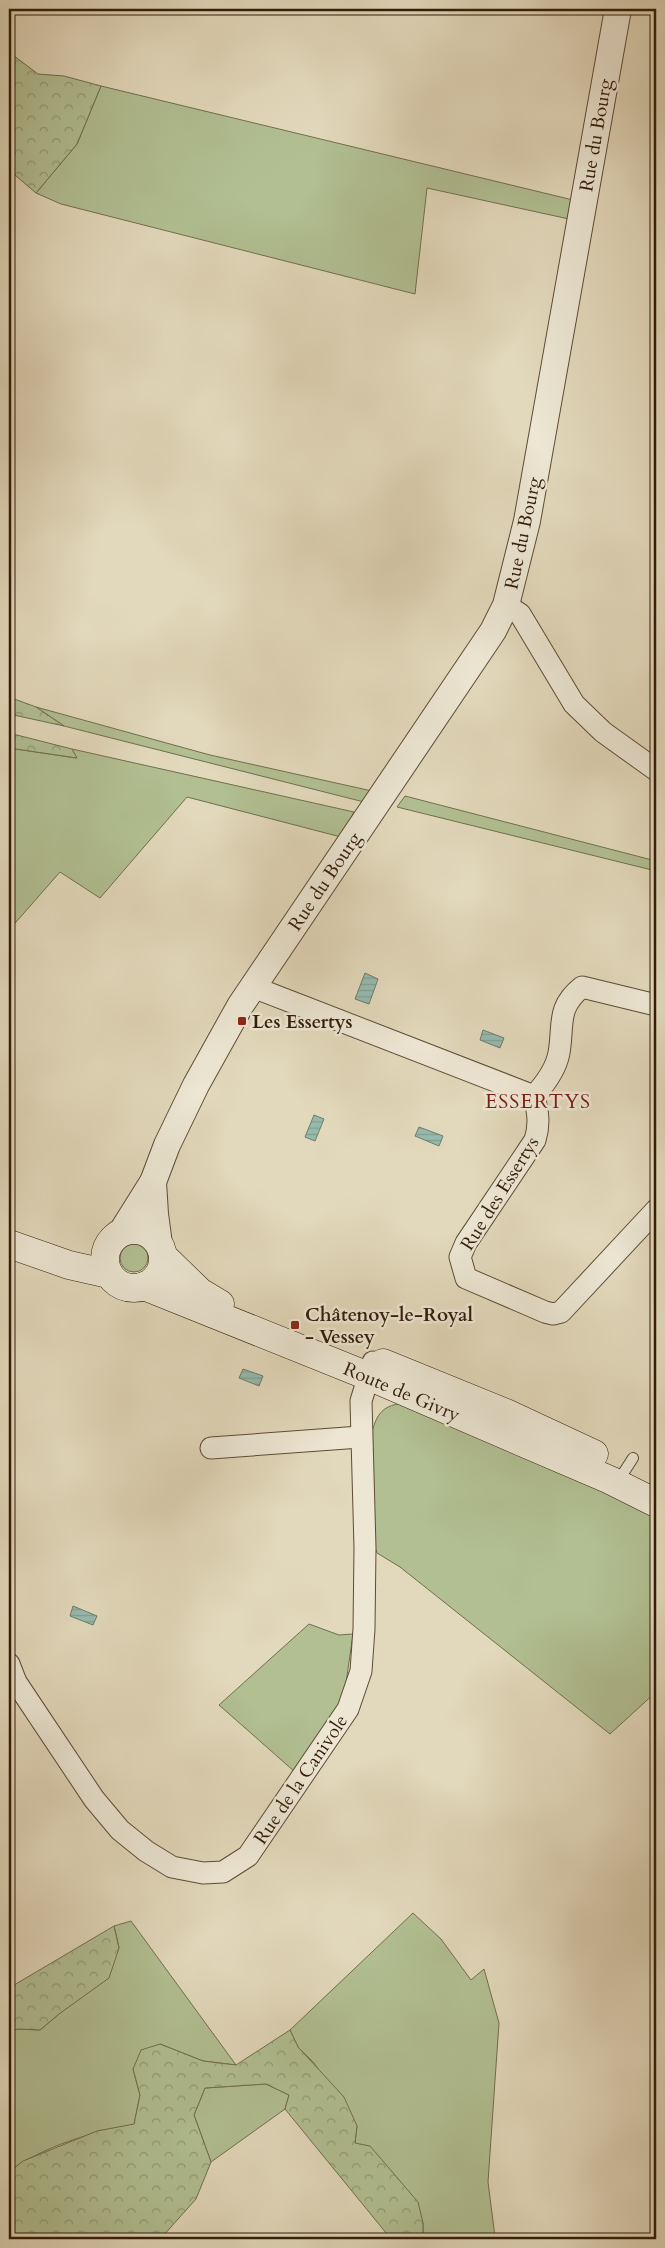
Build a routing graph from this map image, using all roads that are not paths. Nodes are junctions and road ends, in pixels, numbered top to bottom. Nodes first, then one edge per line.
1 (618, 9) edge
2 (506, 605) junction
3 (656, 770) edge
4 (253, 987) junction
5 (656, 1005) edge
6 (534, 1096) junction
7 (153, 1182) junction
8 (656, 1210) edge
9 (115, 1239) junction
10 (9, 1244) edge
11 (161, 1250) junction
12 (35, 1252) junction
13 (109, 1274) junction
14 (144, 1286) junction
15 (371, 1368) junction
16 (360, 1437) junction
17 (211, 1448) dead end
18 (626, 1470) junction
19 (656, 1483) edge
20 (656, 1503) edge
21 (11, 1677) edge

1 - 2 street, Rue du Bourg
2 - 3 street
2 - 4 street, Rue du Bourg
4 - 6 street
4 - 7 street, Rue du Bourg
5 - 6 street
6 - 8 street, Rue des Essertys
7 - 9 street, Rue du Bourg
7 - 11 street, Rue du Bourg
9 - 11 main road
9 - 12 main road
9 - 13 main road
10 - 12 main road
11 - 14 main road
11 - 15 main road, Route de Givry
12 - 13 main road
13 - 14 main road
14 - 15 main road, Route de Givry
15 - 16 street, Rue de la Canivole
15 - 18 main road, Route de Givry
16 - 17 street
16 - 21 street, Rue de la Canivole
18 - 19 main road, Route de Givry
18 - 20 main road, Route de Givry

